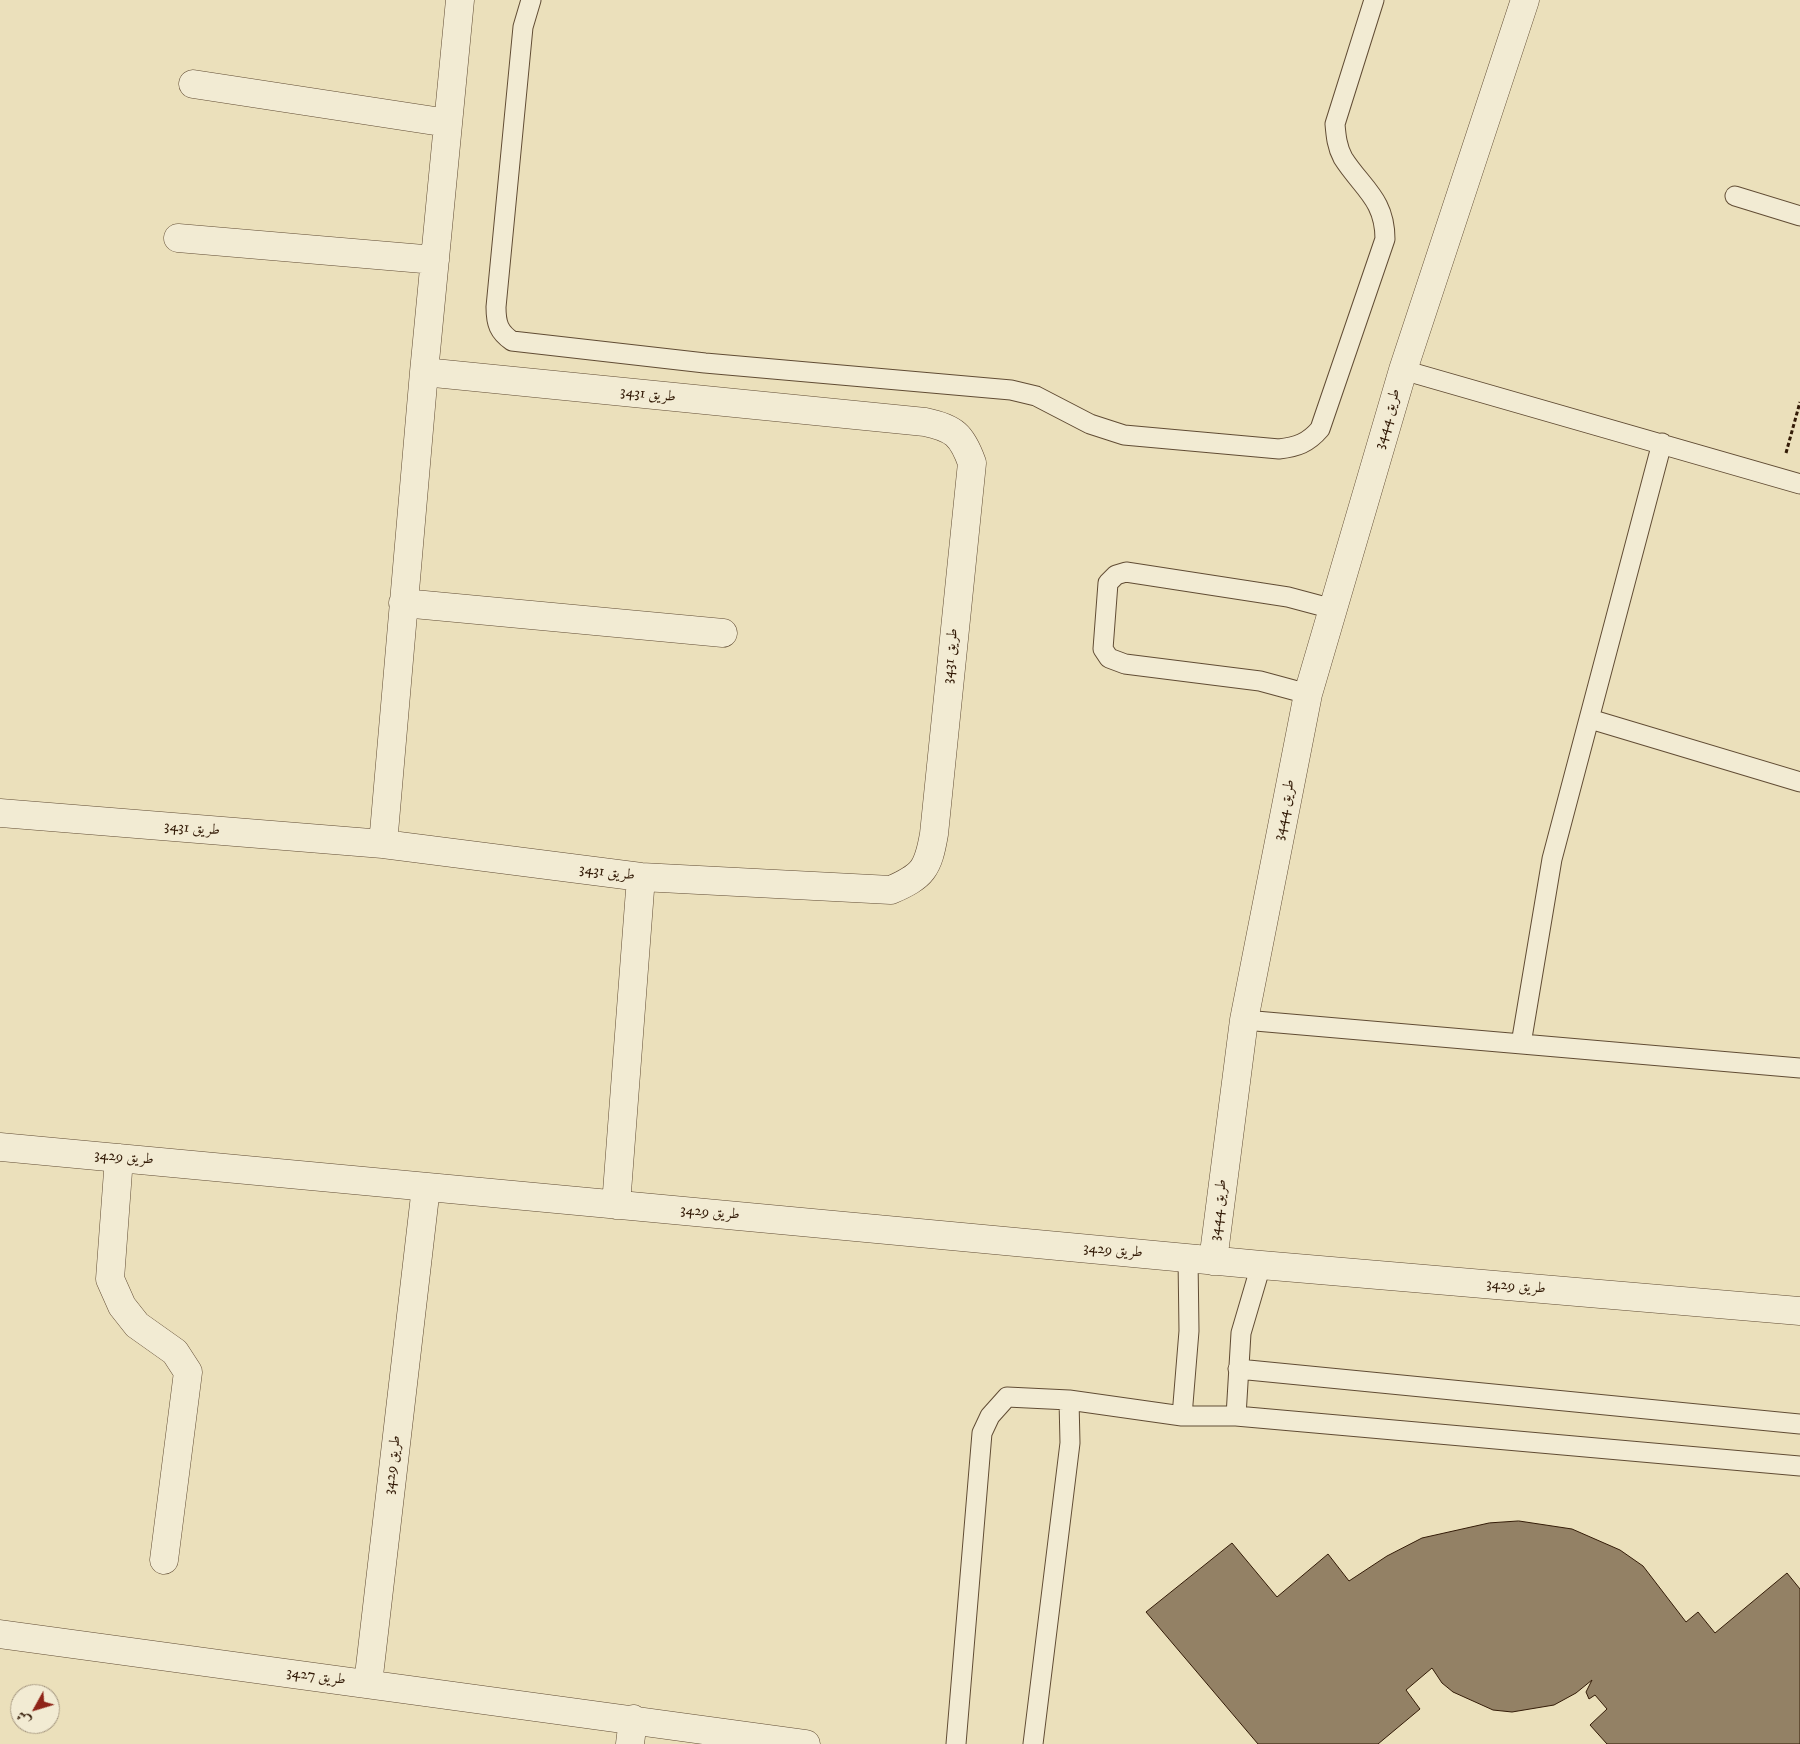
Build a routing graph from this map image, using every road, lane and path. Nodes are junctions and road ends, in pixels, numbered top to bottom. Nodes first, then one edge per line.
1 (460, 0) edge
2 (531, 0) edge
3 (1374, 0) edge
4 (1525, 0) edge
5 (193, 84) dead end
6 (448, 124) junction
7 (1735, 196) dead end
8 (1800, 216) edge
9 (178, 238) dead end
10 (435, 260) junction
11 (1402, 370) junction
12 (424, 372) junction
13 (1800, 402) edge
14 (1662, 443) junction
15 (1780, 478) junction
16 (1800, 484) edge
17 (403, 603) junction
18 (1333, 609) junction
19 (723, 633) dead end
20 (1308, 694) junction
21 (1590, 719) junction
22 (1800, 782) edge
23 (0, 813) edge
24 (383, 844) junction
25 (641, 877) junction
26 (1244, 1020) junction
27 (1521, 1044) junction
28 (1800, 1068) edge
29 (0, 1147) edge
30 (119, 1158) junction
31 (426, 1187) junction
32 (616, 1205) junction
33 (1201, 1259) junction
34 (1261, 1265) junction
35 (1800, 1312) edge
36 (1238, 1369) junction
37 (1070, 1400) junction
38 (1182, 1416) junction
39 (1236, 1416) junction
40 (1800, 1424) edge
41 (1800, 1466) edge
42 (164, 1560) dead end
43 (0, 1634) edge
44 (368, 1684) junction
45 (631, 1731) edge
46 (806, 1744) edge
47 (956, 1744) edge
48 (1033, 1744) edge

1 - 6 street
2 - 3 lane
4 - 11 street, طريق 3444
5 - 6 street
6 - 10 street
7 - 8 lane
9 - 10 street
10 - 12 street
11 - 14 lane, طريق 3444
11 - 18 street, طريق 3444
12 - 17 street
12 - 25 street, طريق 3431
13 - 15 path
14 - 15 lane, طريق 3444
14 - 21 lane
15 - 16 lane, طريق 3444
17 - 19 street
17 - 24 street
18 - 20 street, طريق 3444
18 - 20 lane
20 - 26 street, طريق 3444
21 - 22 lane
21 - 27 lane
23 - 24 street, طريق 3431
24 - 25 street, طريق 3431
25 - 32 street
26 - 27 lane
26 - 33 street, طريق 3444
27 - 28 lane
29 - 30 street, طريق 3429
30 - 31 street, طريق 3429
30 - 42 street
31 - 32 street, طريق 3429
31 - 44 street, طريق 3429
32 - 33 street, طريق 3429
33 - 34 street, طريق 3429
33 - 38 lane
34 - 35 street, طريق 3429
34 - 36 lane
36 - 39 lane
36 - 40 lane
37 - 38 lane
37 - 47 lane
37 - 48 lane
38 - 39 lane
39 - 41 lane
43 - 44 street, طريق 3427
44 - 45 street, طريق 3427
45 - 46 street, طريق 3427

